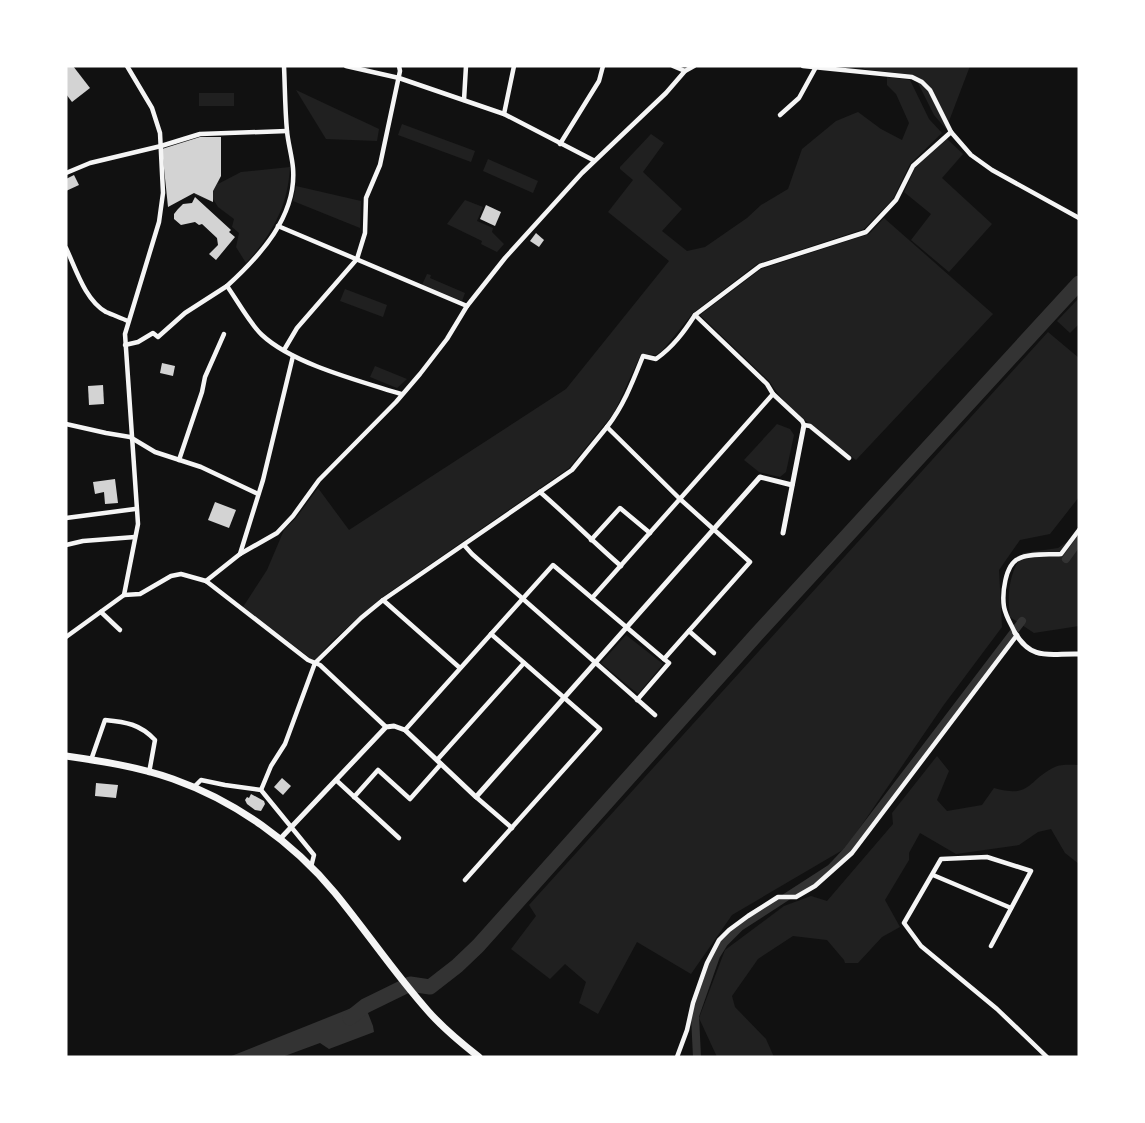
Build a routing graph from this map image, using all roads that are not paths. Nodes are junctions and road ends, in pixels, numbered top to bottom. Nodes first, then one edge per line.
1 (127, 66) edge
2 (284, 66) edge
3 (346, 66) edge
4 (399, 66) edge
5 (466, 66) edge
6 (514, 66) edge
7 (603, 66) edge
8 (673, 66) edge
9 (694, 66) edge
10 (803, 66) edge
11 (816, 67) edge
12 (685, 71) junction
13 (399, 78) junction
14 (464, 100) junction
15 (504, 114) junction
16 (780, 115) dead end
17 (287, 131) junction
18 (951, 132) junction
19 (560, 144) junction
20 (161, 146) junction
21 (593, 160) junction
22 (66, 173) edge
23 (1079, 218) edge
24 (279, 226) junction
25 (66, 248) edge
26 (357, 259) junction
27 (227, 286) junction
28 (467, 306) junction
29 (695, 315) junction
30 (128, 321) junction
31 (224, 334) dead end
32 (125, 345) junction
33 (284, 350) junction
34 (293, 356) junction
35 (401, 394) junction
36 (773, 394) junction
37 (66, 424) edge
38 (804, 426) junction
39 (607, 427) junction
40 (130, 437) junction
41 (849, 458) dead end
42 (179, 460) junction
43 (792, 485) junction
44 (540, 492) junction
45 (258, 495) junction
46 (680, 499) junction
47 (135, 509) junction
48 (66, 518) edge
49 (714, 529) junction
50 (1079, 530) edge
51 (783, 532) dead end
52 (650, 533) junction
53 (135, 537) junction
54 (591, 540) junction
55 (464, 544) junction
56 (66, 545) edge
57 (240, 554) junction
58 (621, 566) junction
59 (206, 580) junction
60 (124, 595) junction
61 (523, 598) junction
62 (592, 598) junction
63 (383, 600) junction
64 (100, 612) junction
65 (627, 627) junction
66 (120, 630) dead end
67 (689, 631) junction
68 (1015, 632) junction
69 (491, 634) junction
70 (66, 637) edge
71 (714, 652) dead end
72 (1079, 654) edge
73 (664, 659) junction
74 (595, 662) junction
75 (315, 663) junction
76 (524, 663) junction
77 (460, 668) junction
78 (564, 698) junction
79 (638, 700) junction
80 (655, 715) dead end
81 (386, 727) junction
82 (405, 730) junction
83 (66, 756) edge
84 (91, 760) junction
85 (439, 762) junction
86 (149, 773) junction
87 (336, 780) junction
88 (194, 787) junction
89 (261, 790) junction
90 (354, 797) junction
91 (477, 797) junction
92 (292, 826) junction
93 (512, 828) junction
94 (399, 838) dead end
95 (280, 839) junction
96 (311, 867) junction
97 (933, 874) junction
98 (465, 880) dead end
99 (1011, 908) junction
100 (991, 946) dead end
101 (479, 1057) edge
102 (677, 1057) edge
103 (1047, 1057) edge

1 - 20 street
2 - 17 street
3 - 13 street
4 - 13 street
5 - 14 street
6 - 15 street
7 - 19 street
8 - 12 street
9 - 12 street
10 - 11 street
11 - 16 street
11 - 18 street
12 - 21 street
13 - 14 street
13 - 26 street
14 - 15 street
15 - 19 street
17 - 20 street
17 - 24 street
18 - 23 street
18 - 29 street
19 - 21 street
20 - 22 street
20 - 30 street
21 - 28 street
24 - 26 street
24 - 27 street
25 - 30 street
26 - 28 street
26 - 33 street
27 - 32 street
27 - 33 street
28 - 35 street
29 - 36 street
29 - 39 street
30 - 32 street
31 - 42 street
32 - 40 street
33 - 34 street
34 - 35 street
34 - 45 street
35 - 57 street
36 - 38 street
36 - 46 street
37 - 40 street
38 - 41 street
38 - 43 street
39 - 44 street
39 - 46 street
40 - 42 street
40 - 47 street
42 - 45 street
43 - 49 street
43 - 51 street
44 - 54 street
44 - 55 street
45 - 57 street
46 - 49 street
46 - 52 street
47 - 48 street
47 - 53 street
49 - 65 street
49 - 67 street
50 - 68 street
52 - 54 street
52 - 58 street
53 - 56 street
53 - 60 street
54 - 58 street
55 - 61 street
55 - 63 street
57 - 59 street
58 - 62 street
59 - 60 street
59 - 75 street
60 - 64 street
61 - 62 street
61 - 69 street
61 - 74 street
62 - 65 street
63 - 75 street
63 - 77 street
64 - 66 street
64 - 70 street
65 - 73 street
65 - 74 street
67 - 71 street
67 - 73 street
68 - 72 street
68 - 102 street
69 - 76 street
69 - 77 street
73 - 79 street
74 - 78 street
74 - 79 street
75 - 81 street
75 - 89 street
76 - 78 street
76 - 85 street
77 - 82 street
78 - 91 street
78 - 93 street
79 - 80 street
81 - 82 street
81 - 87 street
82 - 85 street
83 - 84 main road
84 - 86 main road
84 - 86 street
85 - 90 street
85 - 91 street
86 - 88 main road
87 - 90 street
87 - 92 street
88 - 89 street
88 - 95 main road
89 - 92 street
90 - 94 street
91 - 93 street
92 - 95 street
92 - 96 street
93 - 98 street
95 - 96 main road
96 - 101 main road
97 - 99 street
97 - 99 street
97 - 103 street
99 - 100 street

